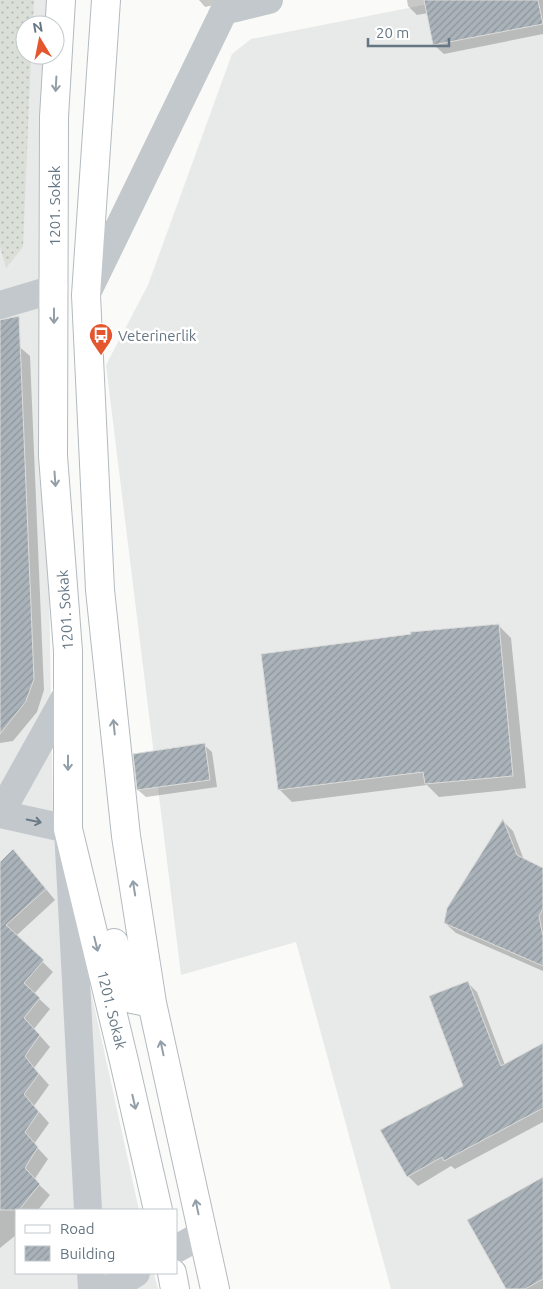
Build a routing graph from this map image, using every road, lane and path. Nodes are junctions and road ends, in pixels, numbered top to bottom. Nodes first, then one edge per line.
1 (61, 0) edge
2 (106, 0) edge
3 (269, 0) edge
4 (54, 289) junction
5 (86, 295) junction
6 (0, 306) edge
7 (68, 692) junction
8 (0, 814) edge
9 (68, 828) junction
10 (152, 1003) junction
11 (88, 1209) edge
12 (158, 1209) edge
13 (202, 1234) junction
14 (178, 1247) edge
15 (91, 1274) edge
16 (134, 1274) edge
17 (172, 1274) edge
18 (92, 1289) edge
19 (110, 1289) edge
20 (175, 1289) edge
21 (215, 1289) edge

1 -> 4 main road, 1201. Sokak
2 - 5 main road
3 - 5 street
4 - 6 street
4 -> 7 main road, 1201. Sokak
10 -> 5 main road
7 - 8 street
7 -> 9 main road, 1201. Sokak
8 -> 9 street
9 - 10 main road
9 - 11 street
9 -> 12 main road, 1201. Sokak
13 -> 10 main road
13 - 14 street
13 - 21 main road
15 - 18 street
16 - 19 street
17 - 20 main road

